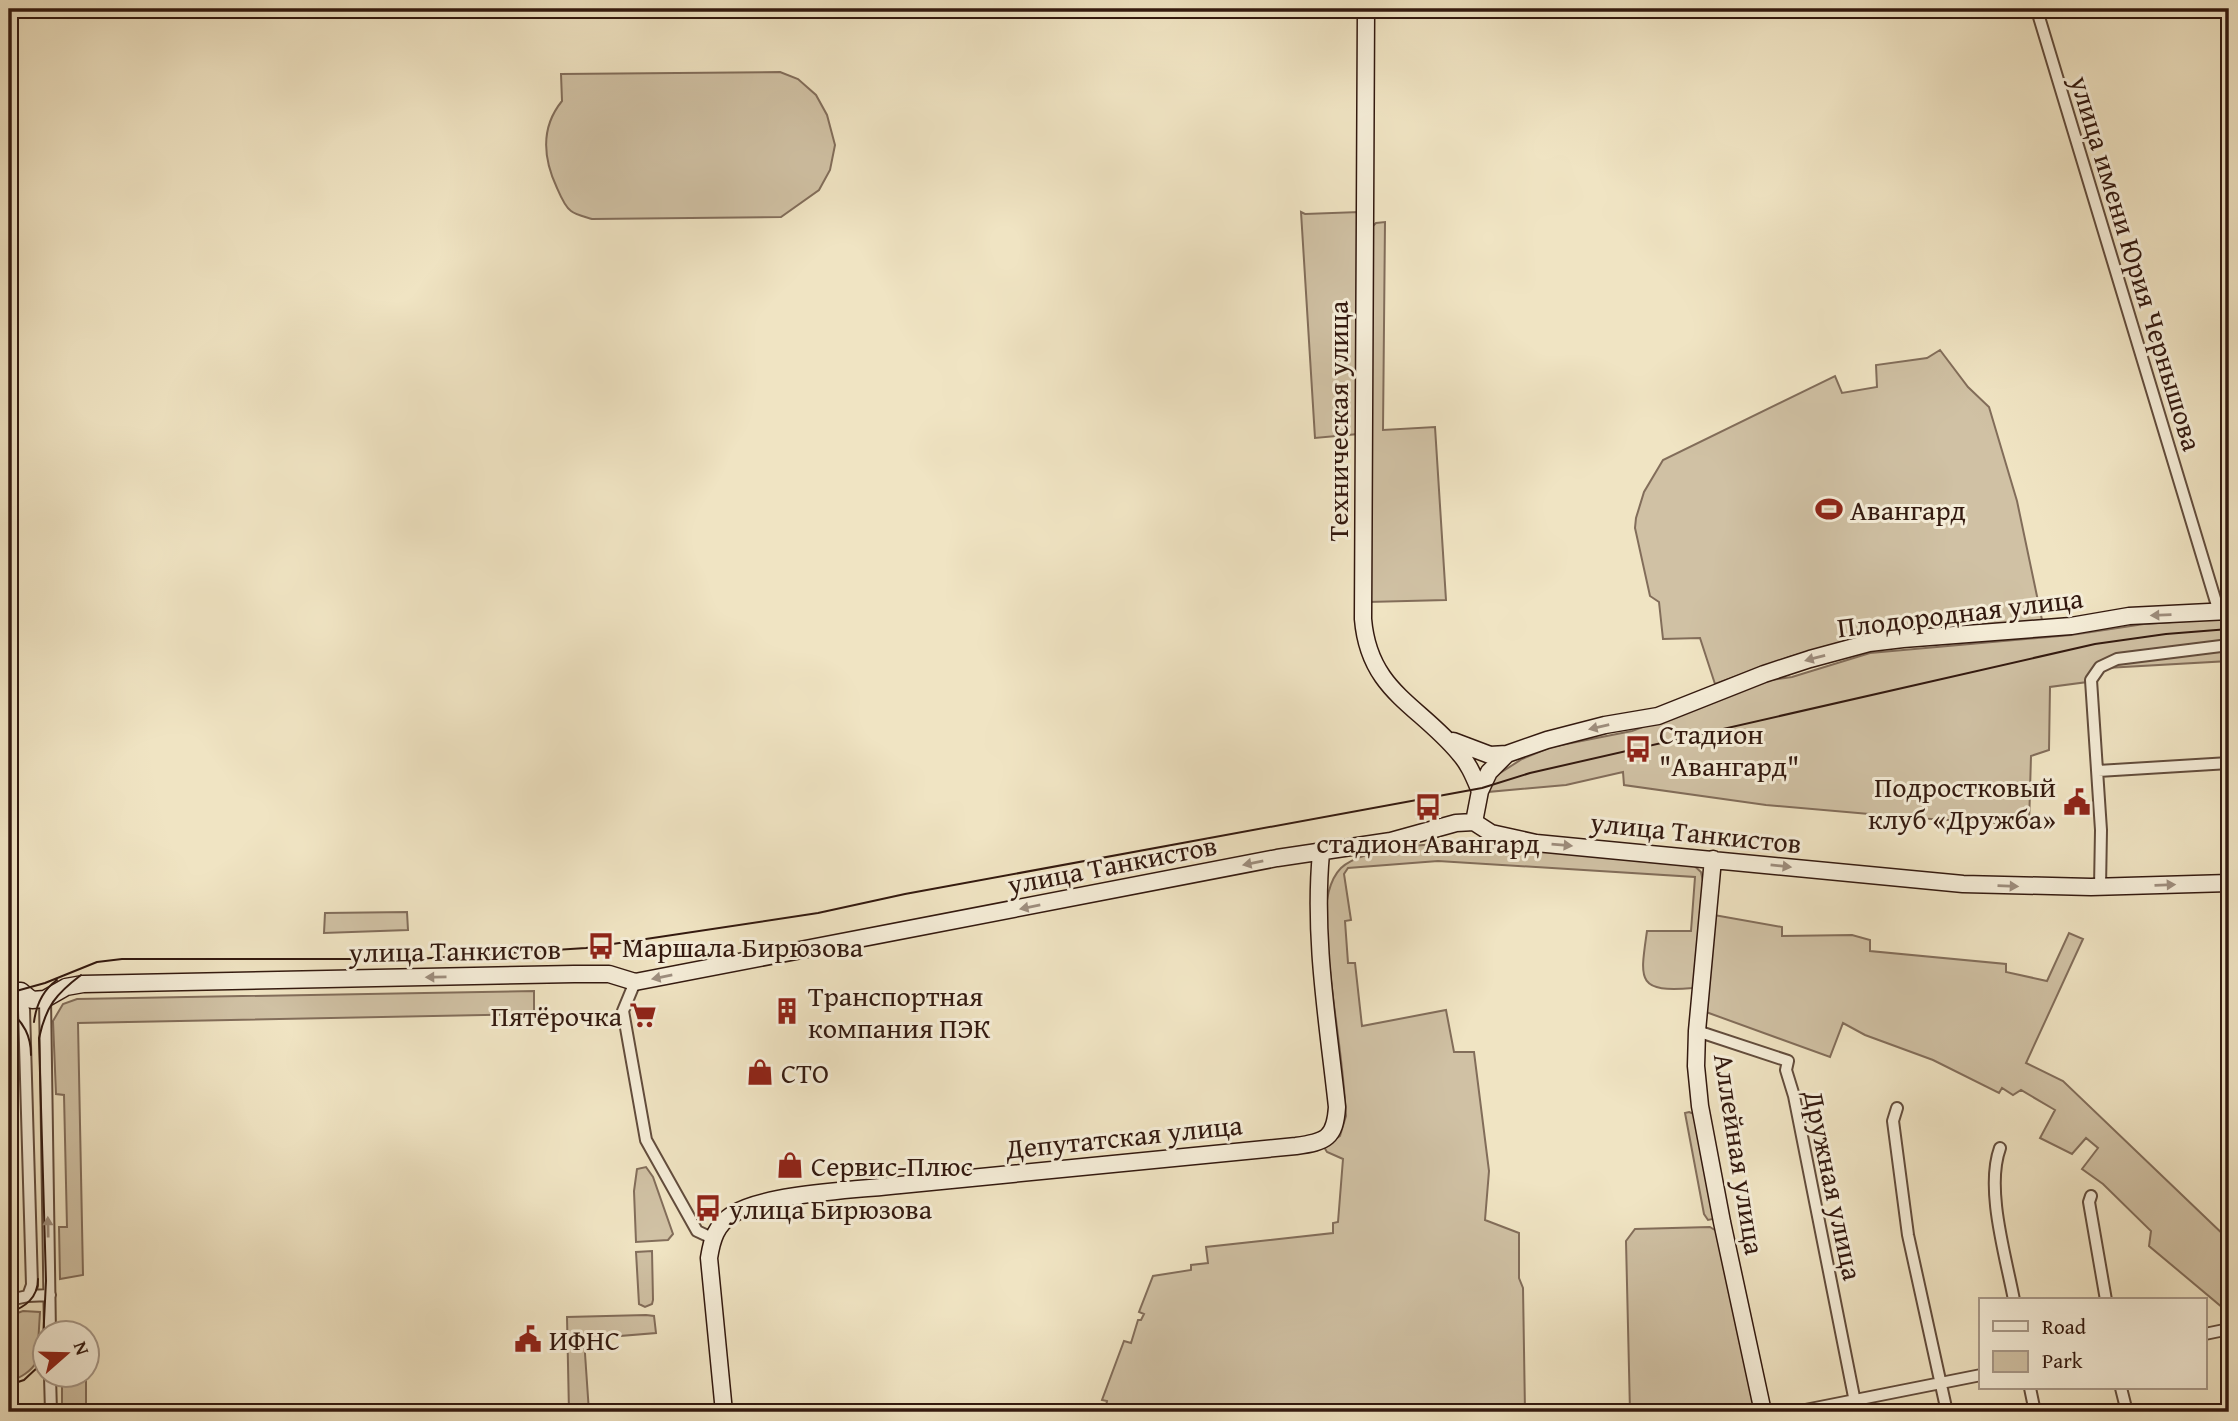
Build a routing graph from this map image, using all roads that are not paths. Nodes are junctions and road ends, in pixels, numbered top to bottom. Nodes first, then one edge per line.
1 (1366, 9) edge
2 (2039, 9) edge
3 (2224, 611) edge
4 (2229, 645) edge
5 (1442, 736) junction
6 (1507, 754) junction
7 (2229, 763) edge
8 (2098, 771) junction
9 (1480, 791) junction
10 (1474, 822) junction
11 (1321, 853) junction
12 (1713, 859) junction
13 (2229, 883) edge
14 (2100, 887) junction
15 (635, 982) junction
16 (26, 998) edge
17 (1697, 1031) junction
18 (1897, 1108) dead end
19 (2000, 1148) dead end
20 (2091, 1196) dead end
21 (712, 1238) junction
22 (50, 1295) junction
23 (28, 1296) junction
24 (2014, 1298) edge
25 (2106, 1298) edge
26 (9, 1300) edge
27 (50, 1320) edge
28 (2229, 1329) edge
29 (2206, 1334) edge
30 (1979, 1375) edge
31 (1941, 1384) junction
32 (50, 1390) edge
33 (2030, 1390) edge
34 (2122, 1390) edge
35 (1856, 1406) edge
36 (51, 1412) edge
37 (724, 1412) edge
38 (1763, 1412) edge
39 (1795, 1412) edge
40 (1947, 1412) edge
41 (2035, 1412) edge
42 (2127, 1412) edge

1 - 5 main road, Техническая улица
2 - 3 street, улица имени Юрия Чернышова
3 -> 6 main road, Плодородная улица
4 - 8 street
5 - 6 main road
5 - 9 main road, Техническая улица
6 - 9 main road
7 - 8 street
8 - 14 street
9 - 10 main road
10 - 11 main road, улица Танкистов
10 -> 12 main road, улица Танкистов
11 -> 15 main road, улица Танкистов
11 - 21 main road, Депутатская улица
12 -> 14 main road, улица Танкистов
12 - 17 main road, Аллейная улица
14 -> 13 main road, улица Танкистов
15 -> 16 main road, улица Танкистов
15 - 21 street
22 -> 16 street
16 - 23 street
17 - 35 street, Дружная улица
17 - 38 main road, Аллейная улица
18 - 31 street
19 - 24 street
20 - 25 street
21 - 37 main road
22 - 23 street
22 - 27 street
23 - 26 street
28 - 29 street
30 - 31 street
31 - 35 street
31 - 40 street
32 - 36 street
33 - 41 street
34 - 42 street
35 - 39 street

